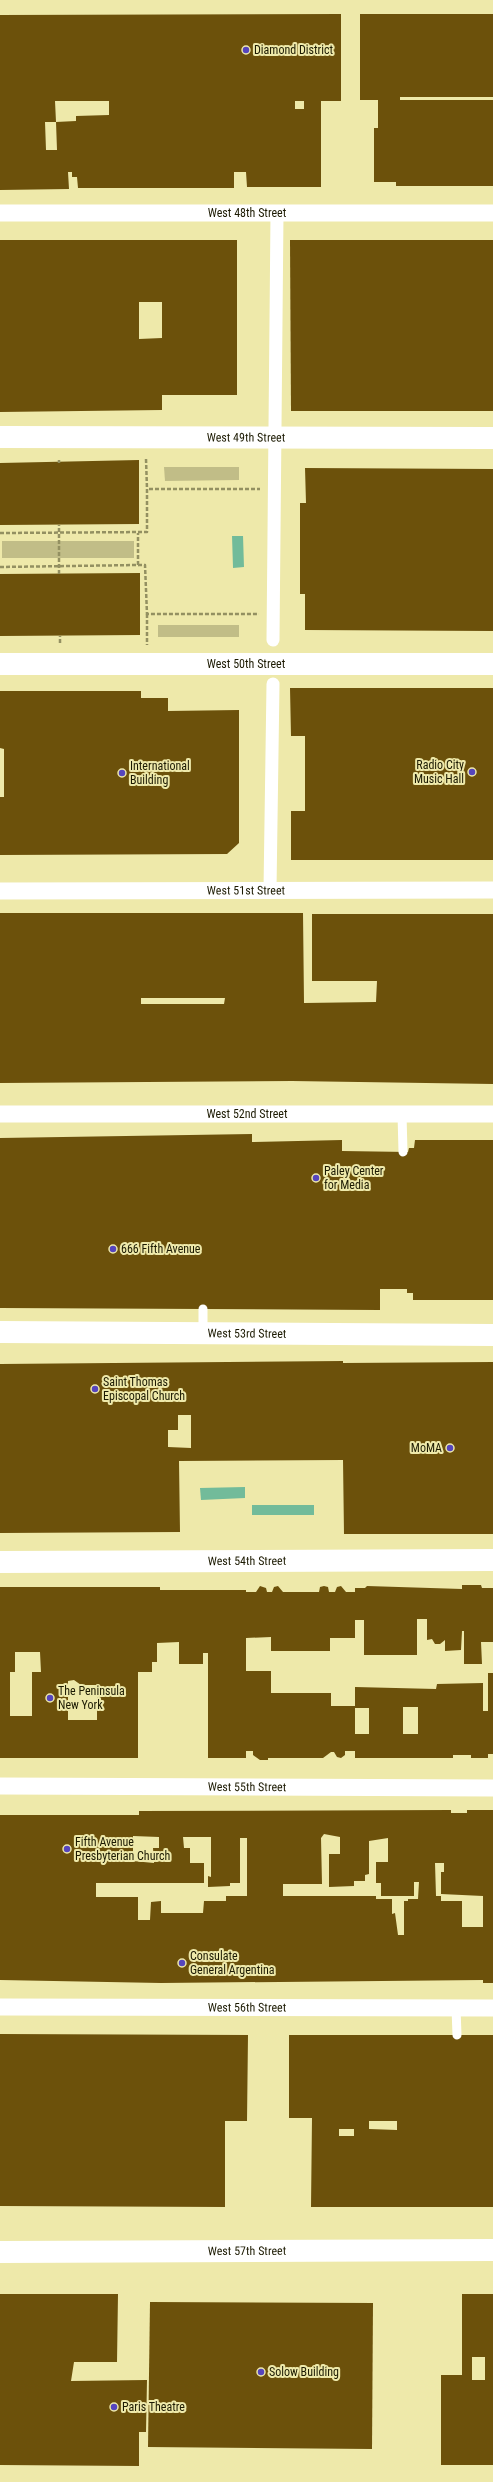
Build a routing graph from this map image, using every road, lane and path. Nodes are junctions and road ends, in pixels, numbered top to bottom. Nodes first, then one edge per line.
1 (0, 213) edge
2 (493, 213) edge
3 (277, 214) junction
4 (0, 437) edge
5 (275, 437) junction
6 (493, 438) edge
7 (146, 459) dead end
8 (147, 489) junction
9 (274, 489) junction
10 (59, 525) dead end
11 (0, 533) edge
12 (59, 533) junction
13 (138, 533) junction
14 (59, 565) junction
15 (138, 566) junction
16 (0, 567) edge
17 (59, 574) dead end
18 (147, 614) junction
19 (274, 614) junction
20 (60, 636) dead end
21 (274, 640) dead end
22 (60, 643) dead end
23 (148, 645) dead end
24 (0, 664) edge
25 (493, 664) edge
26 (273, 684) dead end
27 (270, 890) junction
28 (493, 890) edge
29 (0, 891) edge
30 (0, 1114) edge
31 (402, 1114) junction
32 (493, 1114) edge
33 (403, 1152) dead end
34 (203, 1309) dead end
35 (0, 1332) edge
36 (203, 1333) junction
37 (493, 1335) edge
38 (493, 1560) edge
39 (0, 1562) edge
40 (0, 1786) edge
41 (493, 1788) edge
42 (0, 2007) edge
43 (456, 2008) junction
44 (493, 2008) edge
45 (456, 2035) dead end
46 (493, 2250) edge
47 (0, 2252) edge

1 - 3 street, West 48th Street
2 - 3 street, West 48th Street
3 - 5 street
4 - 5 main road, West 49th Street
5 - 6 main road, West 49th Street
5 - 9 street
7 - 8 path
8 - 9 path
8 - 13 path
9 - 19 street
10 - 12 path
11 - 12 path
12 - 13 path
12 - 14 path
13 - 15 path
14 - 15 path
14 - 16 path
14 - 17 path
15 - 18 path
18 - 19 path
18 - 23 path
19 - 21 street
20 - 22 path
24 - 25 main road, West 50th Street
26 - 27 street
27 - 28 street, West 51st Street
27 - 29 street, West 51st Street
30 - 31 street, West 52nd Street
31 - 32 street, West 52nd Street
31 - 33 lane
34 - 36 lane
35 - 36 main road, West 53rd Street
36 - 37 main road, West 53rd Street
38 - 39 main road, West 54th Street
40 - 41 street, West 55th Street
42 - 43 street, West 56th Street
43 - 44 street, West 56th Street
43 - 45 lane
46 - 47 main road, West 57th Street

